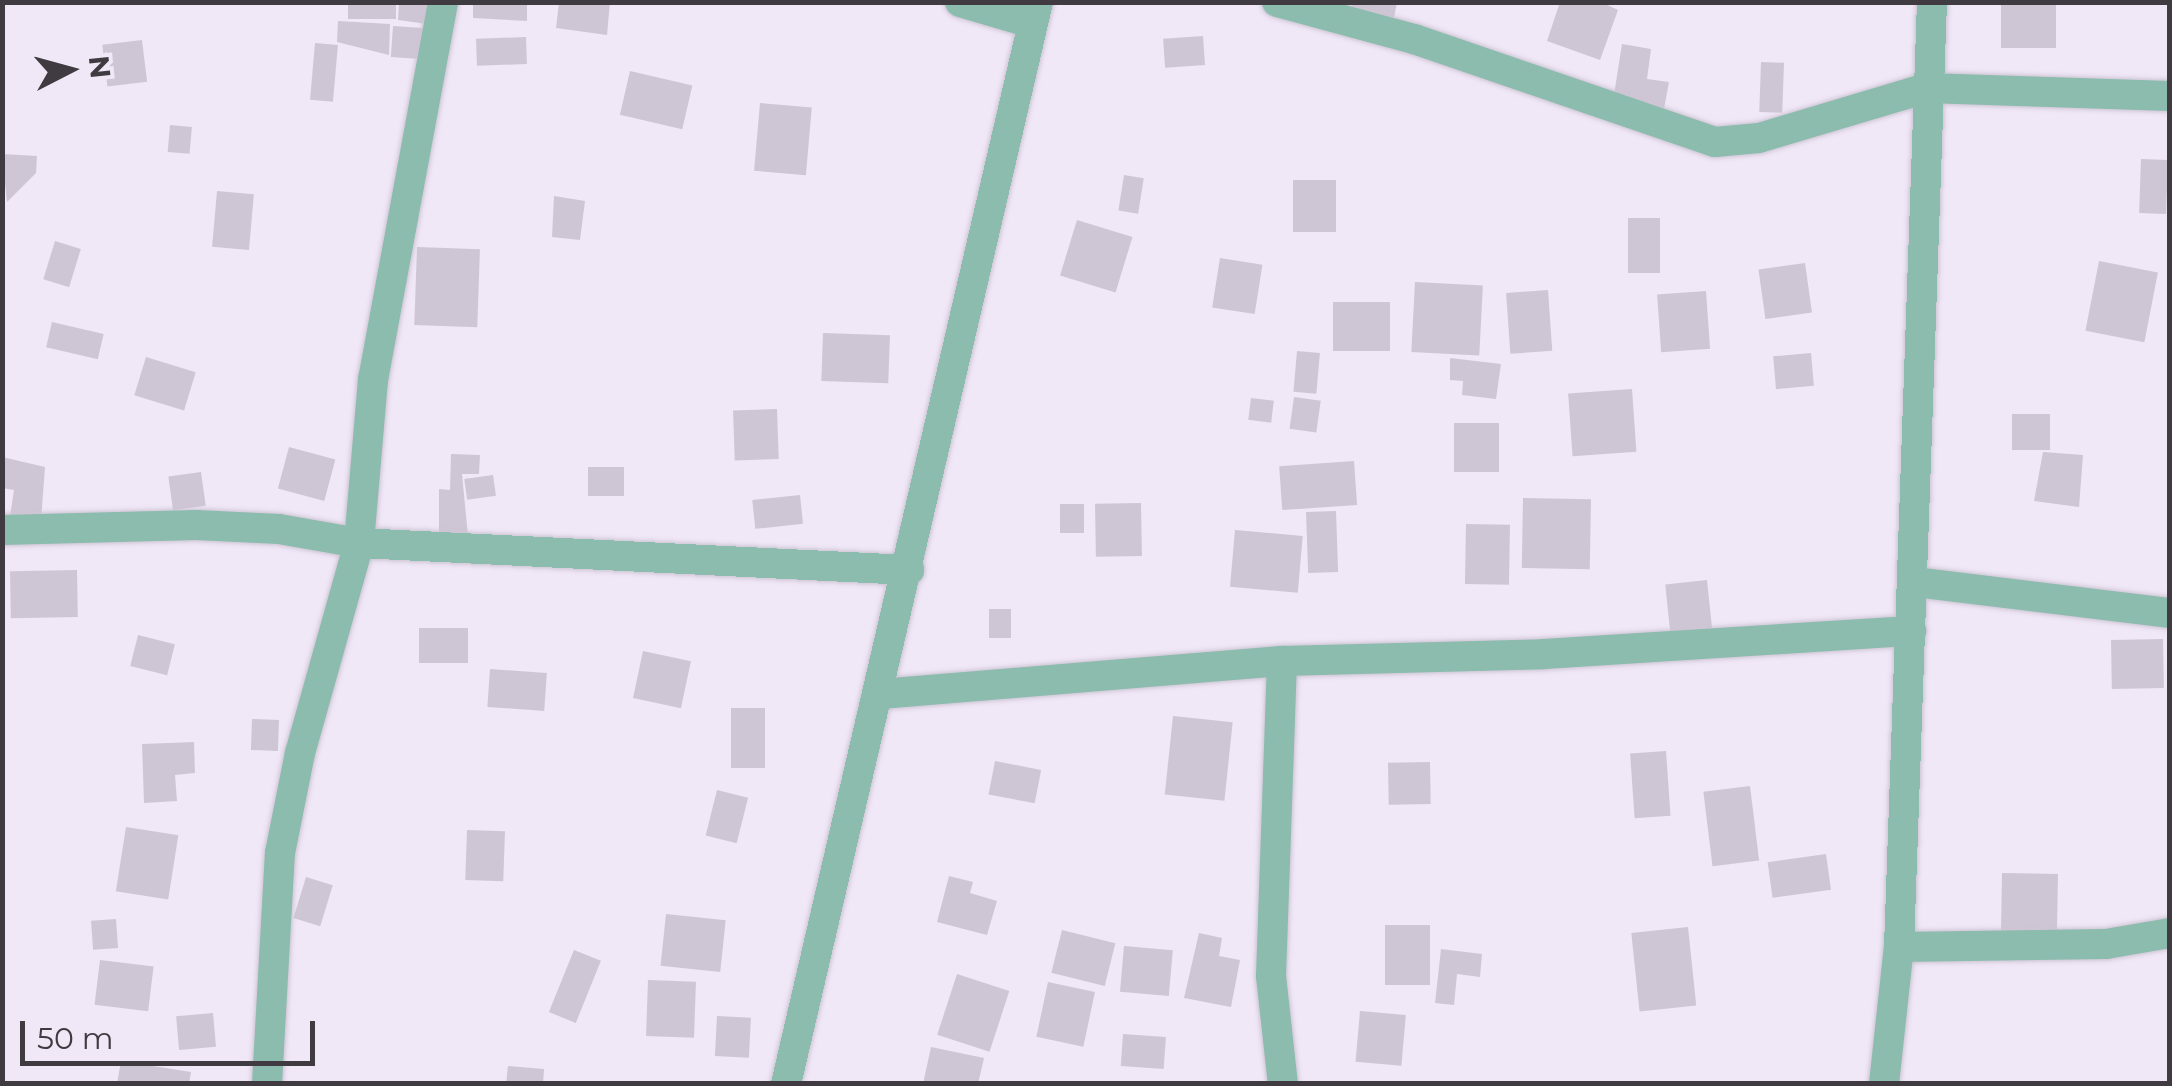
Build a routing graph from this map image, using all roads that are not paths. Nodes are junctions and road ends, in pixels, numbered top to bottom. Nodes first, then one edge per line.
1 (443, 2) edge
2 (960, 2) edge
3 (1276, 2) edge
4 (1932, 2) edge
5 (1035, 13) edge
6 (1927, 88) junction
7 (2170, 96) edge
8 (2, 530) edge
9 (358, 543) junction
10 (909, 570) junction
11 (1914, 582) junction
12 (2170, 613) edge
13 (1911, 631) junction
14 (1282, 661) junction
15 (880, 694) junction
16 (2170, 933) edge
17 (1899, 947) junction
18 (267, 1084) edge
19 (786, 1084) edge
20 (1283, 1084) edge
21 (1884, 1084) edge

1 - 9 street
2 - 5 street
3 - 6 street
4 - 6 street
5 - 10 street
6 - 7 street
6 - 11 street
8 - 9 street
9 - 10 street
9 - 18 street
10 - 15 street
11 - 12 street
11 - 13 street
13 - 14 street
13 - 17 street
14 - 15 street
14 - 20 street
15 - 19 street
16 - 17 street
17 - 21 street

